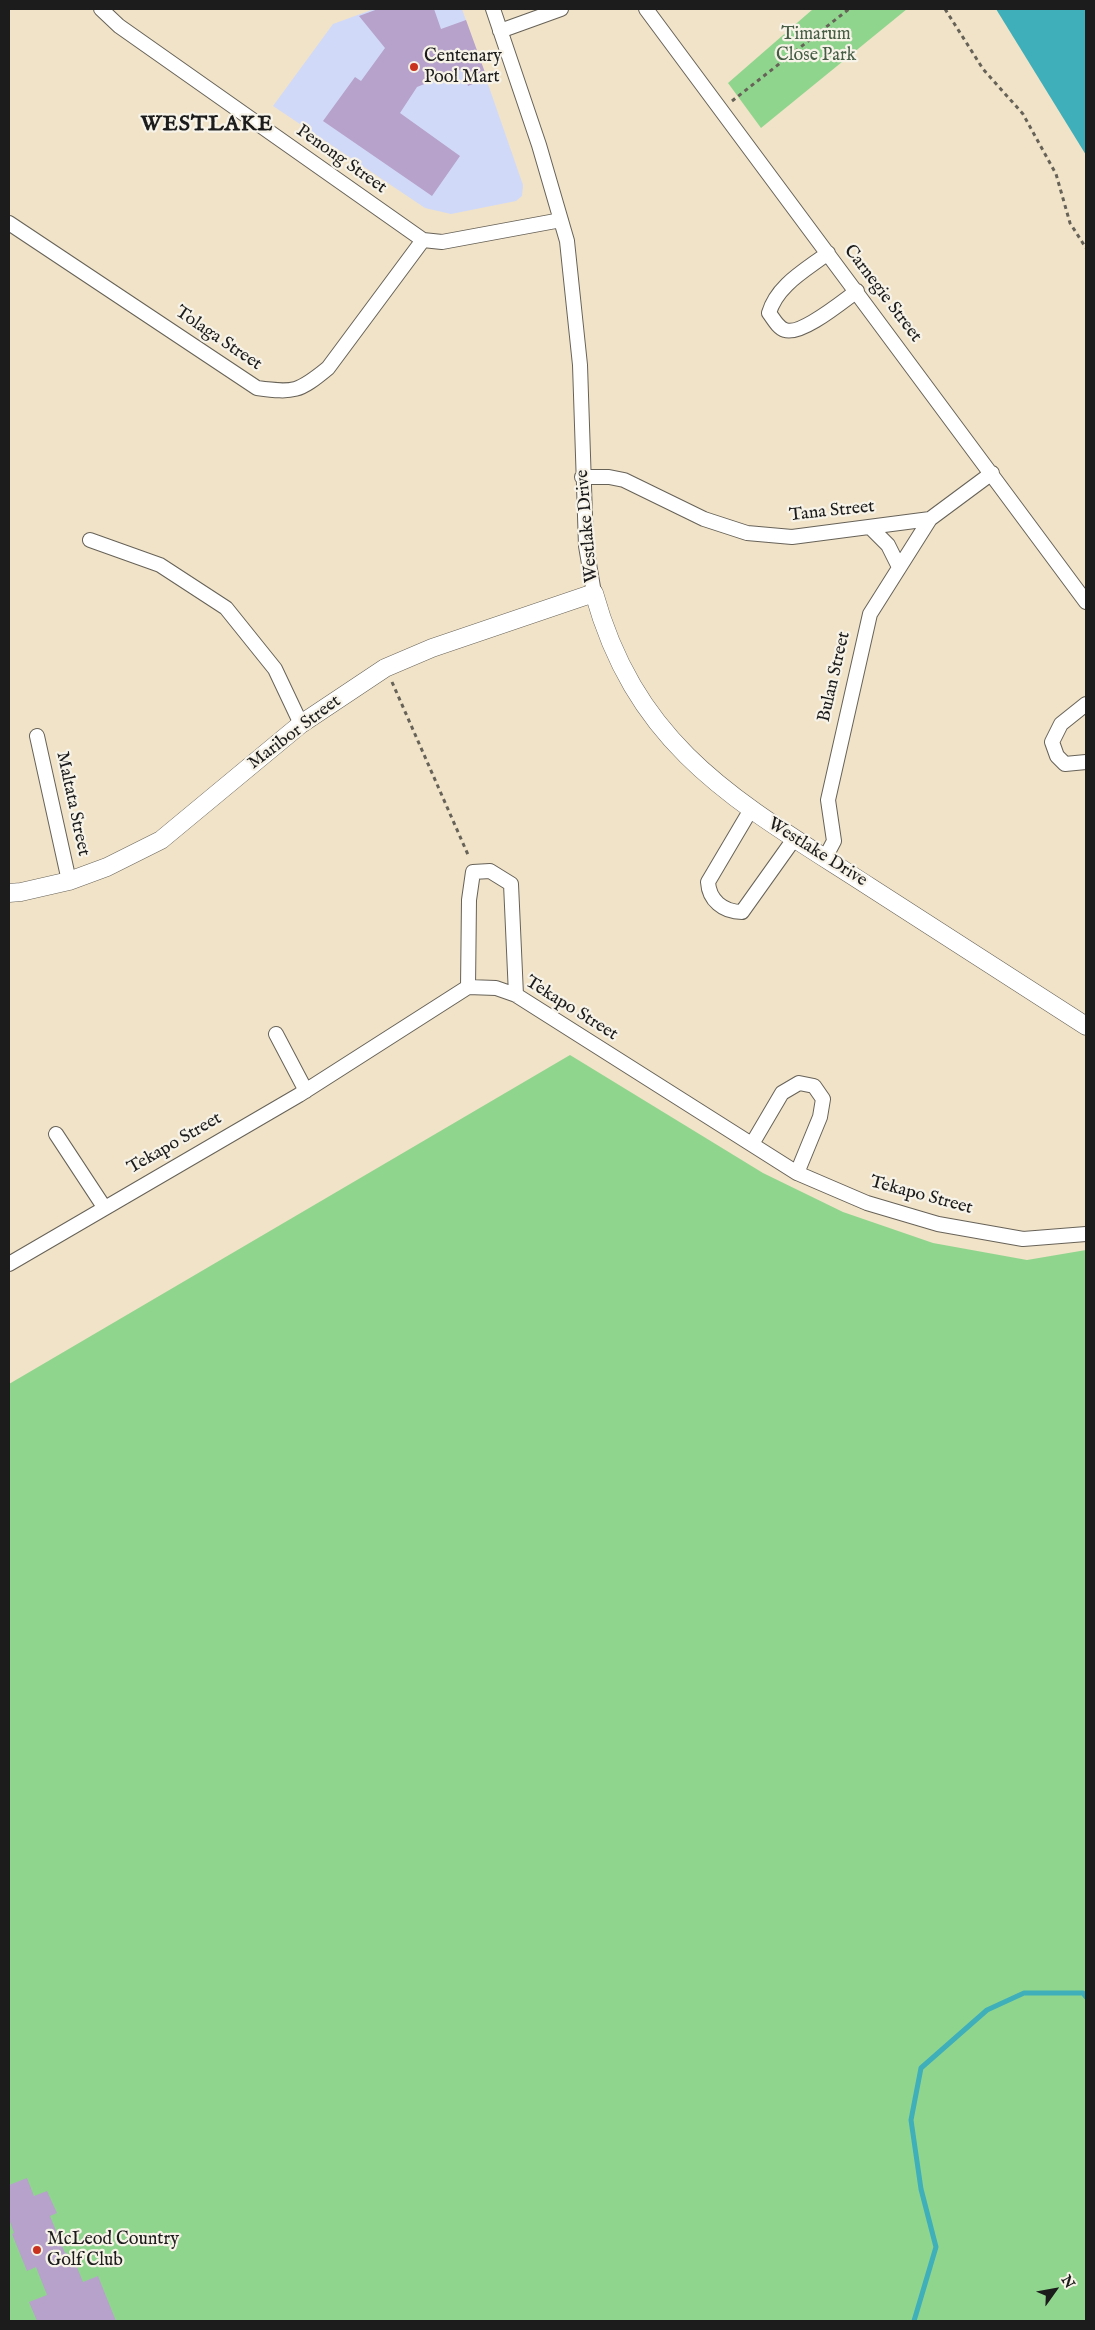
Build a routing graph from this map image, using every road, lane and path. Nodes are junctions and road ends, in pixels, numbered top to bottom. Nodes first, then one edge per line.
1 (101, 9) edge
2 (493, 9) edge
3 (561, 9) edge
4 (646, 9) edge
5 (849, 9) edge
6 (944, 9) edge
7 (500, 31) junction
8 (722, 109) junction
9 (561, 220) junction
10 (9, 223) edge
11 (422, 240) junction
12 (1086, 248) edge
13 (828, 253) junction
14 (857, 291) junction
15 (992, 473) junction
16 (582, 477) junction
17 (930, 519) junction
18 (871, 528) junction
19 (90, 540) dead end
20 (899, 567) junction
21 (594, 593) junction
22 (1086, 602) edge
23 (385, 668) junction
24 (1086, 704) edge
25 (301, 724) junction
26 (38, 736) dead end
27 (1086, 762) edge
28 (750, 811) junction
29 (794, 839) junction
30 (825, 858) junction
31 (473, 872) junction
32 (70, 880) junction
33 (9, 893) edge
34 (468, 987) junction
35 (516, 995) junction
36 (1086, 1026) edge
37 (276, 1034) dead end
38 (306, 1091) junction
39 (56, 1134) dead end
40 (752, 1144) junction
41 (797, 1173) junction
42 (104, 1207) junction
43 (1086, 1234) edge
44 (9, 1264) edge

1 - 11 street, Penong Street
2 - 7 street, Westlake Drive
3 - 7 street
4 - 8 street, Carnegie Street
5 - 8 path
6 - 12 path
7 - 9 street, Westlake Drive
8 - 13 street, Carnegie Street
9 - 11 street
9 - 16 street, Westlake Drive
10 - 11 street, Tolaga Street
13 - 14 street, Carnegie Street
13 - 14 street
14 - 15 street, Carnegie Street
15 - 17 street, Tana Street
15 - 22 street, Carnegie Street
16 - 18 street, Tana Street
16 - 21 street, Westlake Drive
17 - 18 street, Tana Street
17 - 20 street, Bulan Street
18 - 20 street
19 - 25 street
20 - 30 street, Bulan Street
21 - 23 street, Maribor Street
21 - 28 street, Westlake Drive
23 - 25 street, Maribor Street
23 - 31 path
24 - 27 street
25 - 32 street, Maribor Street
26 - 32 street, Maltata Street
28 - 29 street, Westlake Drive
28 - 29 street
29 - 30 street, Westlake Drive
30 - 36 street, Westlake Drive
31 - 34 street
31 - 35 street
32 - 33 street, Maribor Street
34 - 35 street, Tekapo Street
34 - 38 street, Tekapo Street
35 - 40 street, Tekapo Street
37 - 38 street
38 - 42 street, Tekapo Street
39 - 42 street
40 - 41 street, Tekapo Street
40 - 41 street
41 - 43 street, Tekapo Street
42 - 44 street, Tekapo Street

